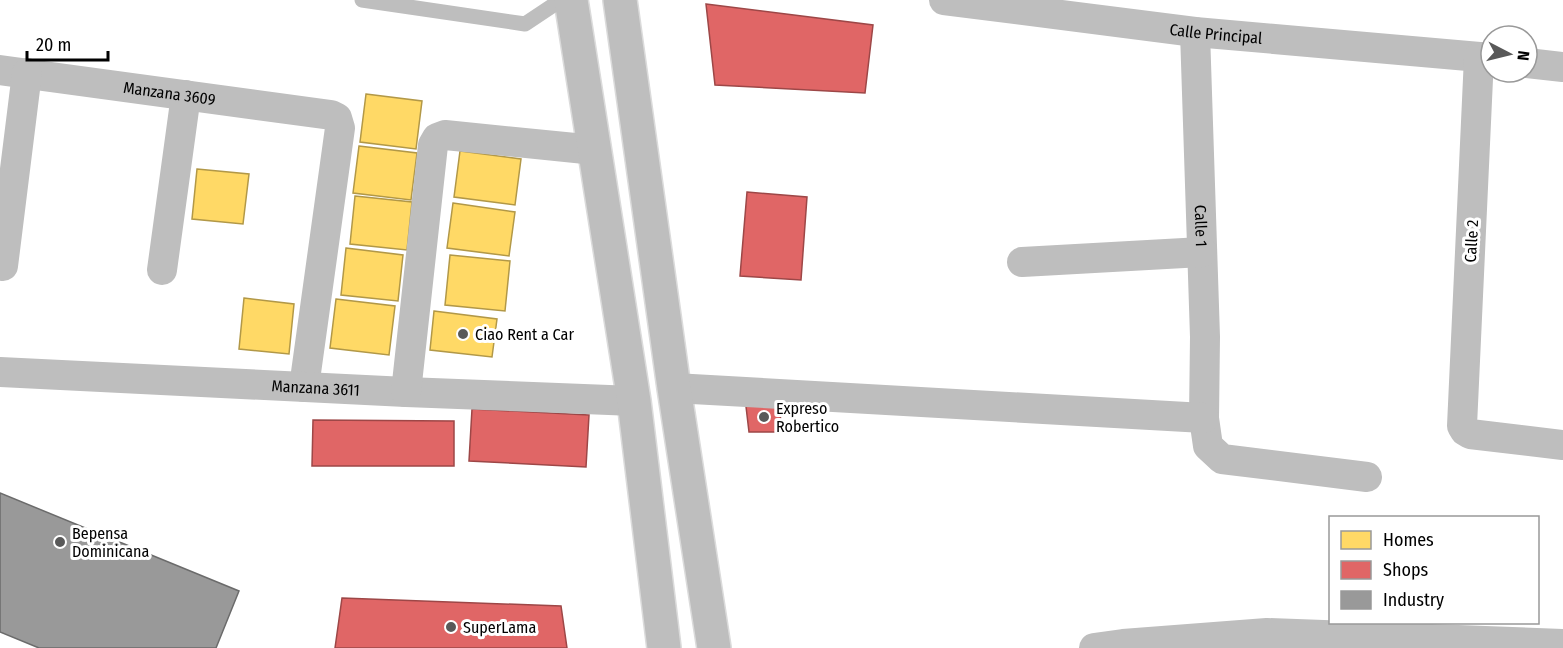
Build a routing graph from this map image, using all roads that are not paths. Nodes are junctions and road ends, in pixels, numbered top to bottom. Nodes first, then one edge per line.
1 (362, 0) edge
2 (561, 0) edge
3 (571, 0) edge
4 (620, 0) edge
5 (944, 0) edge
6 (1195, 32) junction
7 (1479, 57) edge
8 (1539, 64) edge
9 (1563, 67) edge
10 (13, 71) edge
11 (1483, 84) edge
12 (186, 95) junction
13 (595, 150) junction
14 (1202, 252) junction
15 (1022, 262) dead end
16 (3, 266) dead end
17 (162, 270) dead end
18 (0, 372) edge
19 (304, 387) junction
20 (674, 388) junction
21 (406, 392) junction
22 (633, 401) junction
23 (1204, 418) junction
24 (1563, 445) edge
25 (1367, 477) dead end
26 (1563, 644) edge
27 (1123, 646) edge
28 (664, 648) edge
29 (714, 648) edge
30 (1094, 648) edge

1 - 2 lane
3 - 13 main road
4 - 20 main road
5 - 6 street, Calle Principal
6 - 7 street, Calle Principal
6 - 14 street, Calle 1
8 - 9 street
10 - 12 street, Manzana 3609
10 - 16 street
11 - 24 street, Calle 2
12 - 17 street
12 - 19 street, Manzana 3609
13 - 21 street
13 - 22 main road
14 - 15 street
14 - 23 street, Calle 1
18 - 19 street, Manzana 3611
19 - 21 street, Manzana 3611
20 - 23 street
20 - 29 main road
21 - 22 street, Manzana 3611
22 - 28 main road
23 - 25 street, Calle 1
26 - 27 street
27 - 30 street

